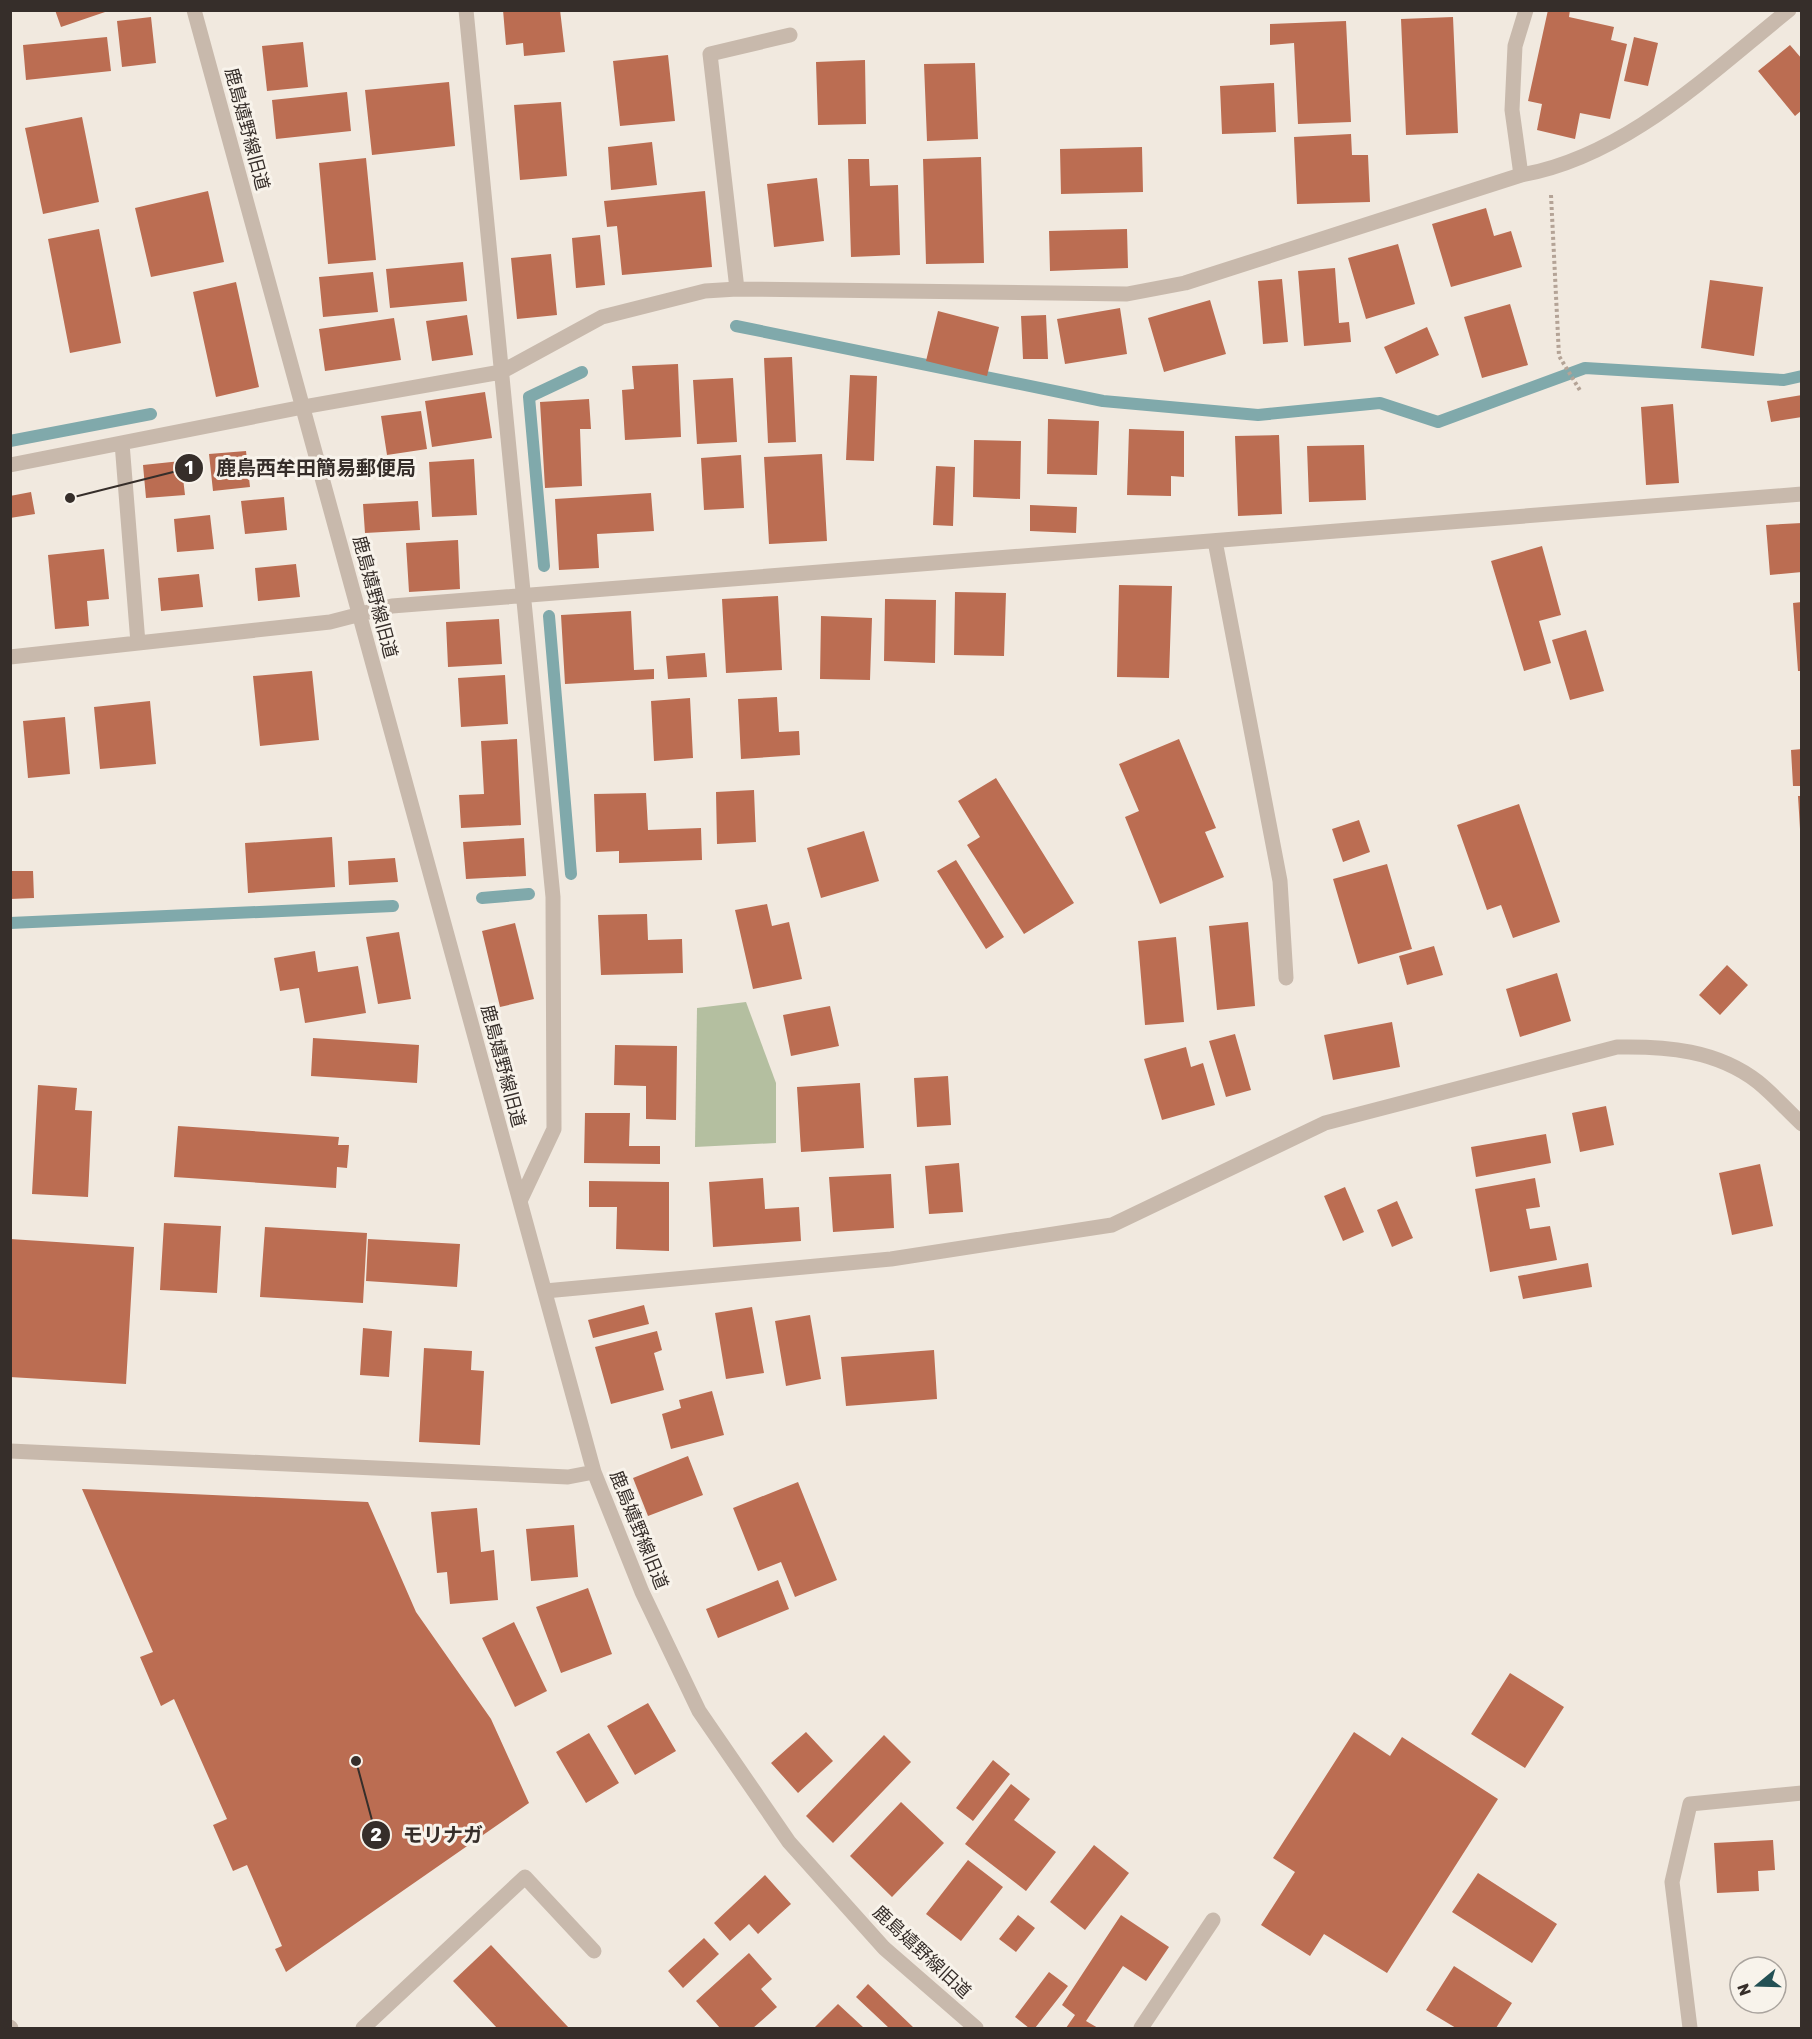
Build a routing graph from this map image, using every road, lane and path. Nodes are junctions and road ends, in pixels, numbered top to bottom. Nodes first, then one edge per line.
1 (194, 10) edge
2 (466, 10) edge
3 (1526, 10) edge
4 (1789, 10) edge
5 (790, 35) dead end
6 (1549, 170) junction
7 (1521, 175) junction
8 (737, 289) junction
9 (501, 372) junction
10 (1581, 392) dead end
11 (303, 407) junction
12 (122, 443) junction
13 (10, 465) edge
14 (1802, 494) edge
15 (1215, 541) junction
16 (523, 595) junction
17 (360, 614) junction
18 (138, 643) junction
19 (10, 657) edge
20 (1286, 978) dead end
21 (1802, 1124) edge
22 (520, 1201) junction
23 (545, 1291) junction
24 (10, 1451) edge
25 (594, 1472) junction
26 (1802, 1793) edge
27 (1213, 1920) dead end
28 (594, 1951) dead end
29 (363, 2028) edge
30 (976, 2028) edge
31 (1141, 2028) edge
32 (1689, 2028) edge

1 - 11 street, 鹿島嬉野線旧道
2 - 9 street
3 - 7 street
4 - 6 street
5 - 8 street
6 - 7 street
6 - 10 path
7 - 8 street
8 - 9 street
9 - 11 street
9 - 16 street
11 - 12 street
11 - 17 street, 鹿島嬉野線旧道
12 - 13 street
12 - 18 street
14 - 15 street
15 - 16 street
15 - 20 street
16 - 17 street
16 - 22 street
17 - 18 street
17 - 22 street, 鹿島嬉野線旧道
18 - 19 street
21 - 23 street
22 - 23 street, 鹿島嬉野線旧道
23 - 25 street, 鹿島嬉野線旧道
24 - 25 street
25 - 30 street, 鹿島嬉野線旧道
26 - 32 street
27 - 31 street
28 - 29 street

